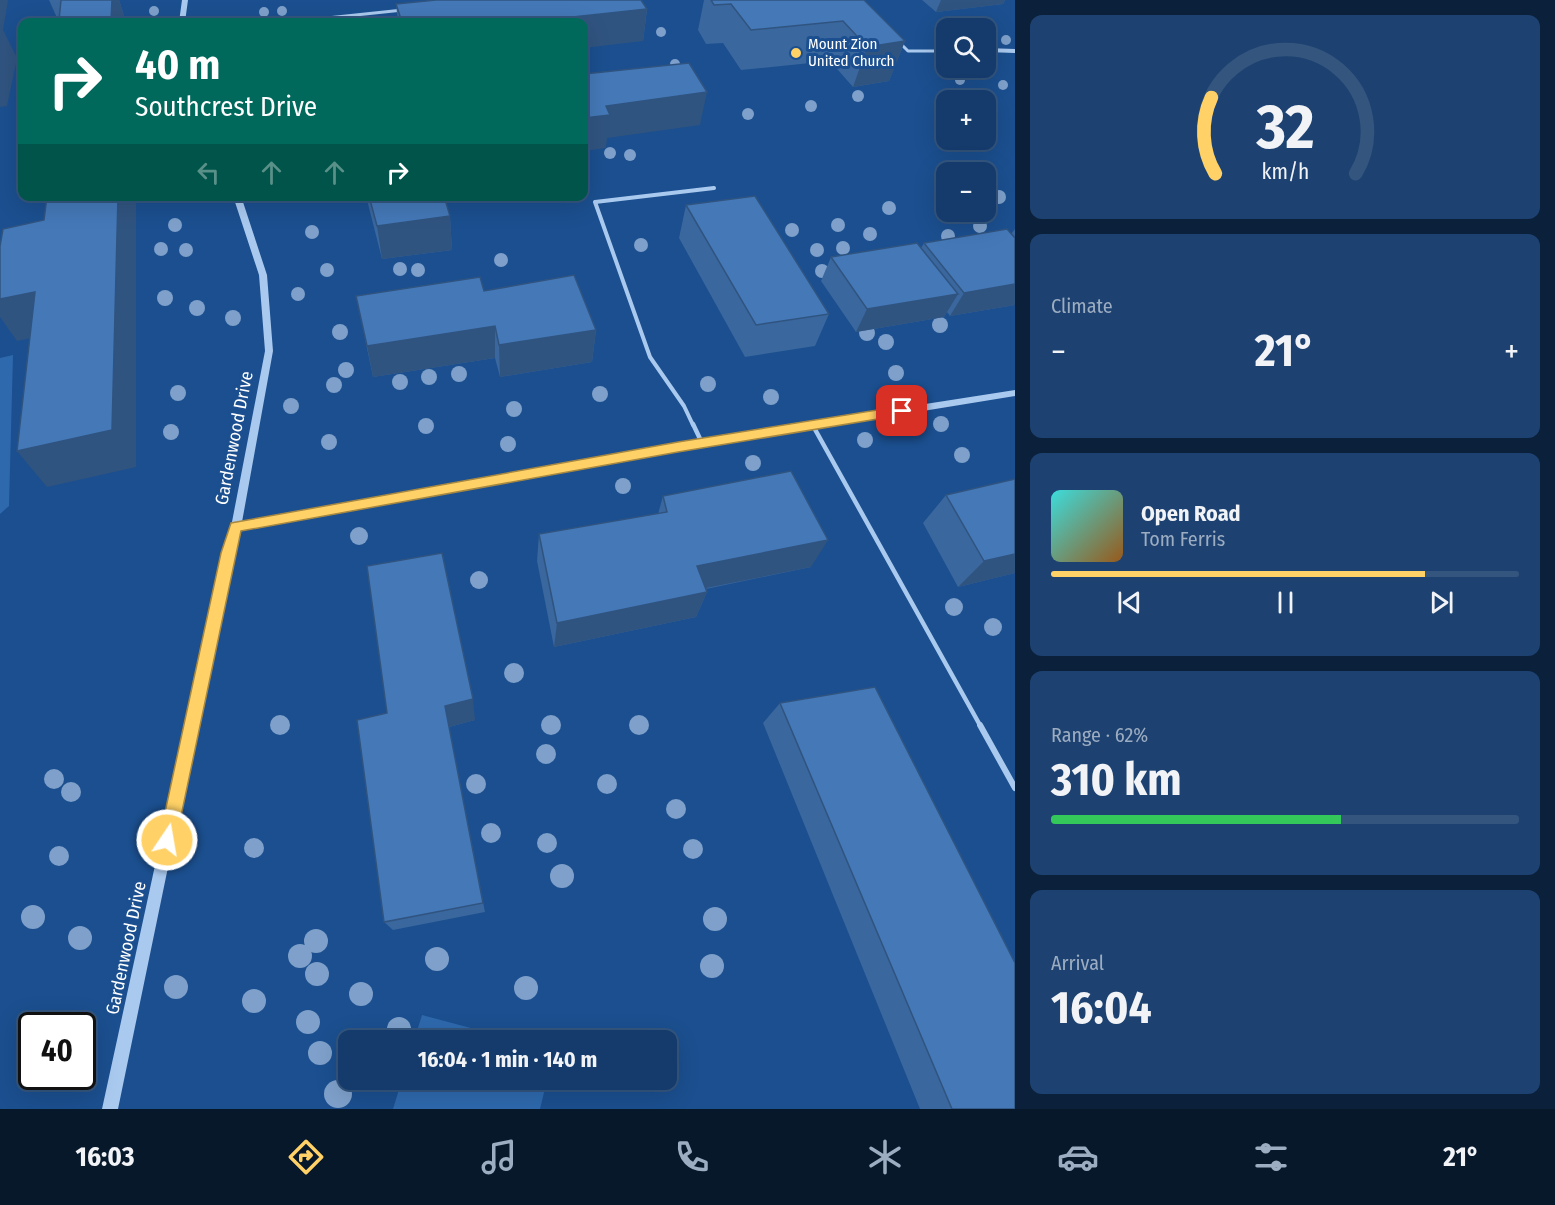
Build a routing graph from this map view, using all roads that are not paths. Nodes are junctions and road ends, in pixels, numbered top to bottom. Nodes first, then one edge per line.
1 (185, 0) edge
2 (405, 9) edge
3 (183, 18) edge
4 (325, 18) edge
5 (893, 36) edge
6 (996, 50) edge
7 (936, 51) edge
8 (1015, 51) edge
9 (714, 189) dead end
10 (239, 201) edge
11 (1015, 393) edge
12 (812, 424) junction
13 (702, 443) junction
14 (236, 527) junction
15 (1015, 788) edge
16 (110, 1109) edge

1 - 3 street
2 - 4 lane
5 - 7 lane
6 - 8 street
9 - 13 lane
10 - 14 street, Gardenwood Drive
11 - 12 street
12 - 13 street
12 - 15 lane
13 - 14 street
14 - 16 street, Gardenwood Drive

